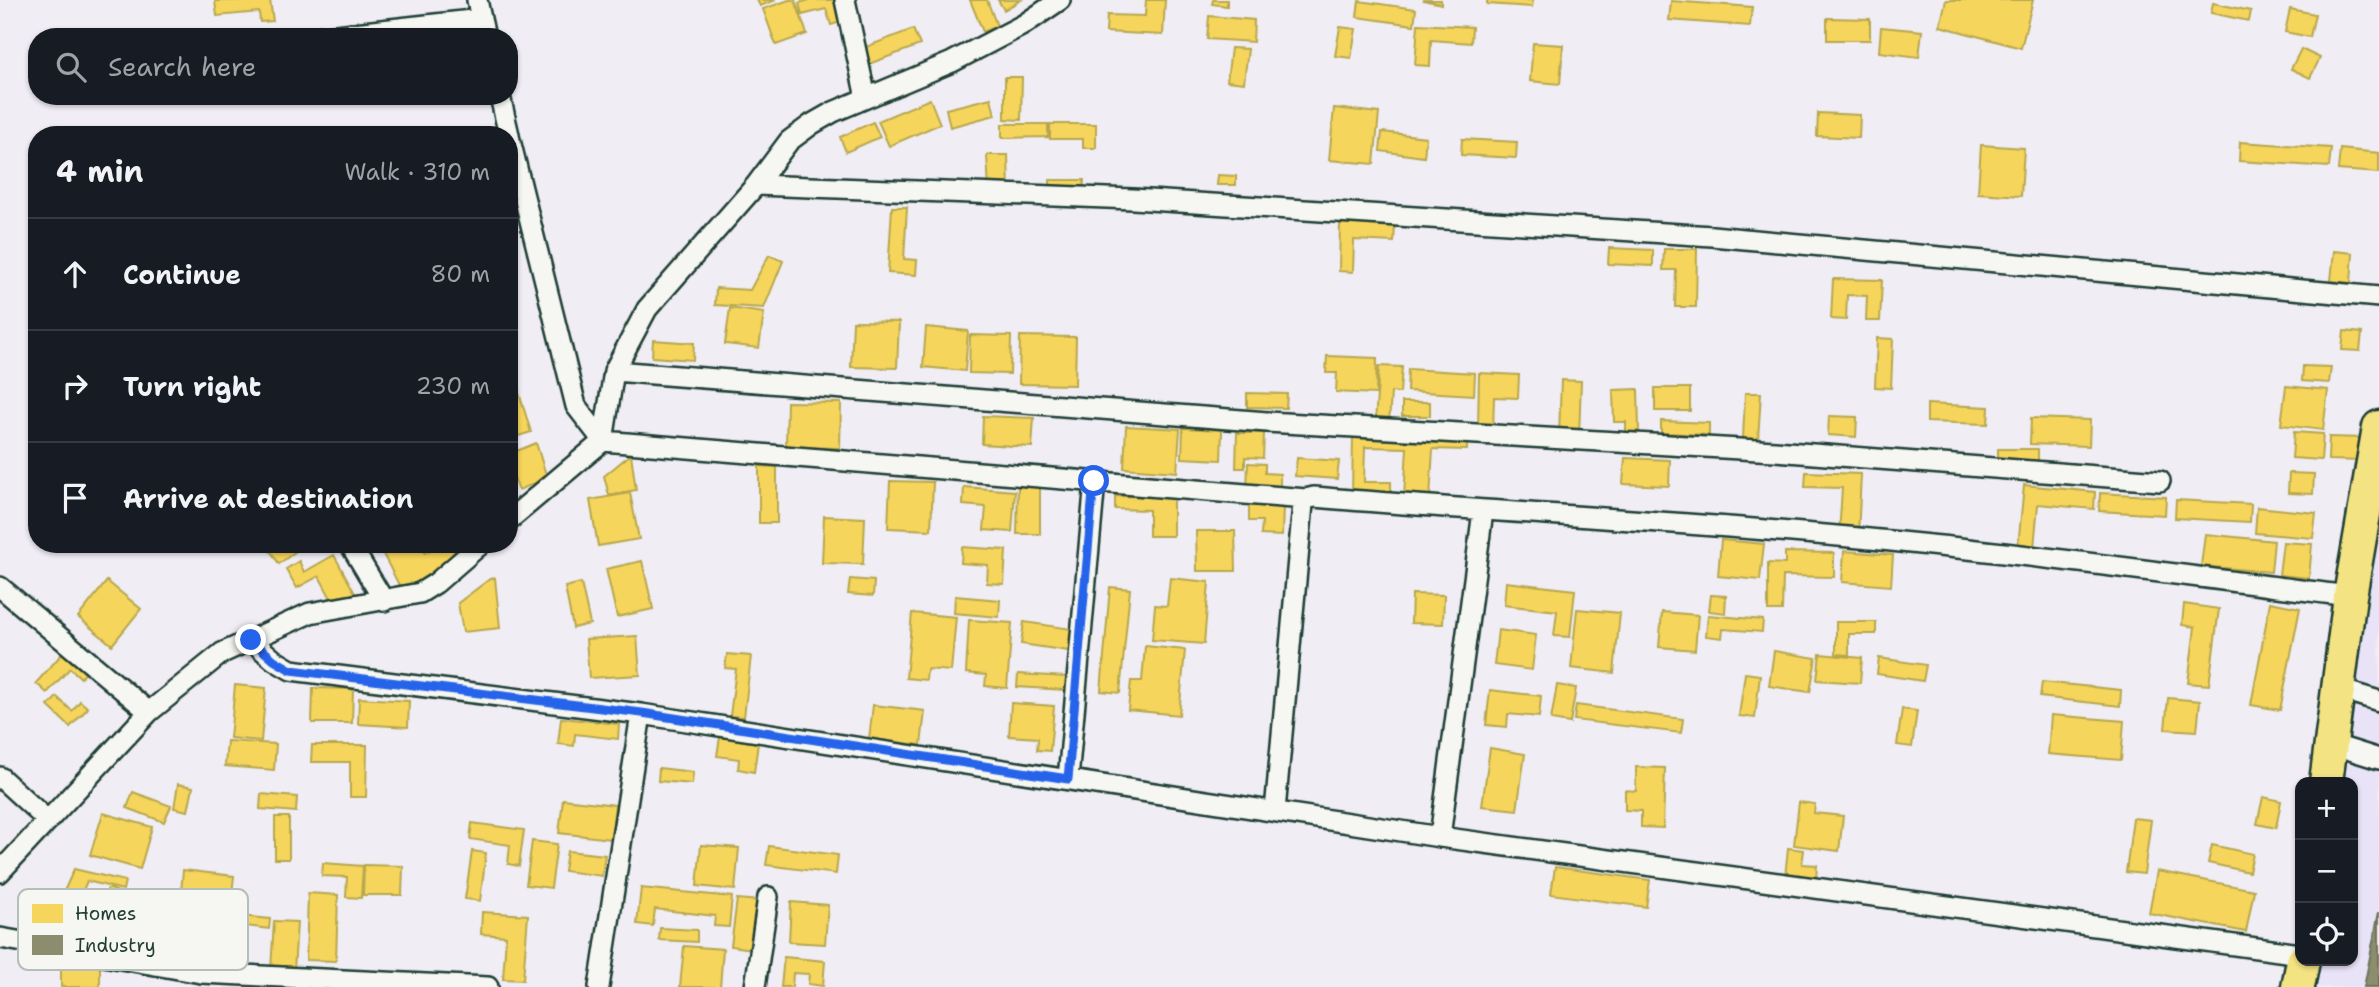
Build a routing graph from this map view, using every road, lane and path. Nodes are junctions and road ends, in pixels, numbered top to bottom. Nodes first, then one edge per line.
1 (845, 0) edge
2 (1060, 0) edge
3 (481, 19) edge
4 (400, 28) edge
5 (866, 98) junction
6 (501, 105) edge
7 (507, 126) edge
8 (518, 171) edge
9 (756, 185) junction
10 (2379, 297) edge
11 (614, 372) junction
12 (2379, 427) edge
13 (603, 441) junction
14 (1094, 481) junction
15 (2160, 481) dead end
16 (1306, 499) junction
17 (1483, 511) junction
18 (518, 512) edge
19 (355, 553) edge
20 (471, 553) edge
21 (0, 587) edge
22 (2350, 596) junction
23 (384, 601) junction
24 (251, 640) junction
25 (2339, 688) junction
26 (2379, 701) edge
27 (149, 712) junction
28 (642, 713) junction
29 (2331, 744) junction
30 (2379, 759) edge
31 (0, 777) edge
32 (2327, 777) edge
33 (1068, 779) junction
34 (1275, 811) junction
35 (48, 821) junction
36 (1440, 837) junction
37 (0, 872) edge
38 (768, 897) dead end
39 (0, 938) edge
40 (18, 941) edge
41 (2295, 953) edge
42 (2302, 966) edge
43 (184, 970) edge
44 (356, 984) edge
45 (488, 987) edge
46 (599, 987) edge
47 (755, 987) edge
48 (2298, 987) edge

1 - 5 street
2 - 5 street
3 - 4 street
5 - 9 street
6 - 7 street
8 - 13 street
9 - 10 street
9 - 11 street
11 - 13 street
11 - 15 street
12 - 22 highway
13 - 14 street
13 - 18 street
14 - 16 street
14 - 33 street
16 - 17 street
16 - 34 street
17 - 22 street
17 - 36 street
19 - 23 street
20 - 23 street
21 - 27 street
22 - 25 highway
23 - 24 street
24 - 27 street
24 - 28 street
25 - 26 street
25 - 29 highway
27 - 35 street
28 - 33 street
28 - 46 street
29 - 30 street
29 - 32 highway
31 - 35 street
33 - 34 street
34 - 36 street
35 - 37 street
36 - 41 street
38 - 47 street
39 - 40 street
42 - 48 highway
43 - 44 street
44 - 45 street

